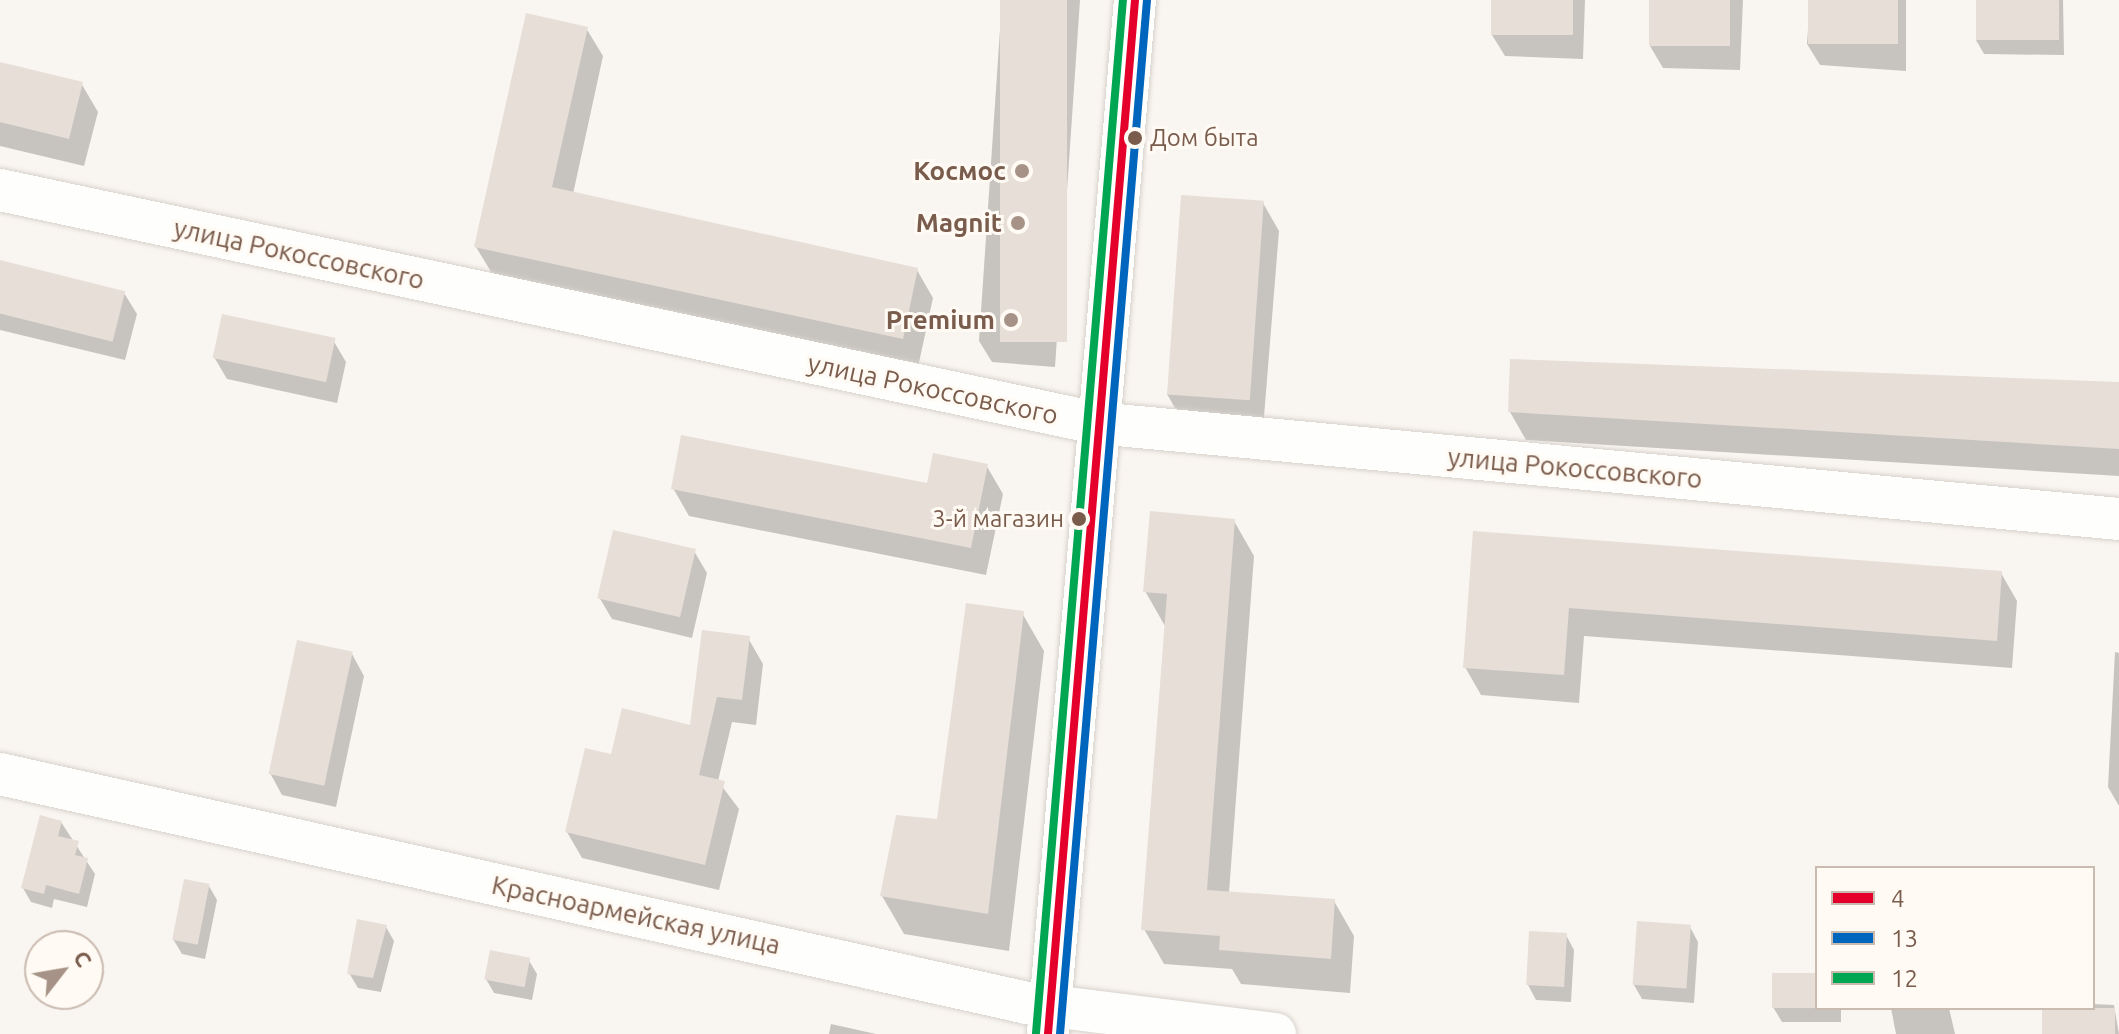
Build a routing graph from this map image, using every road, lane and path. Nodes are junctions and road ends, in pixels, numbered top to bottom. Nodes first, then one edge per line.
1 (1135, 0) edge
2 (0, 190) edge
3 (1096, 423) junction
4 (2119, 519) edge
5 (0, 774) edge
6 (1049, 1020) edge
7 (1275, 1034) edge

1 - 3 street
2 - 3 street, улица Рокоссовского
3 - 4 street, улица Рокоссовского
3 - 6 street
5 - 6 street, Красноармейская улица
6 - 7 street, Красноармейская улица

